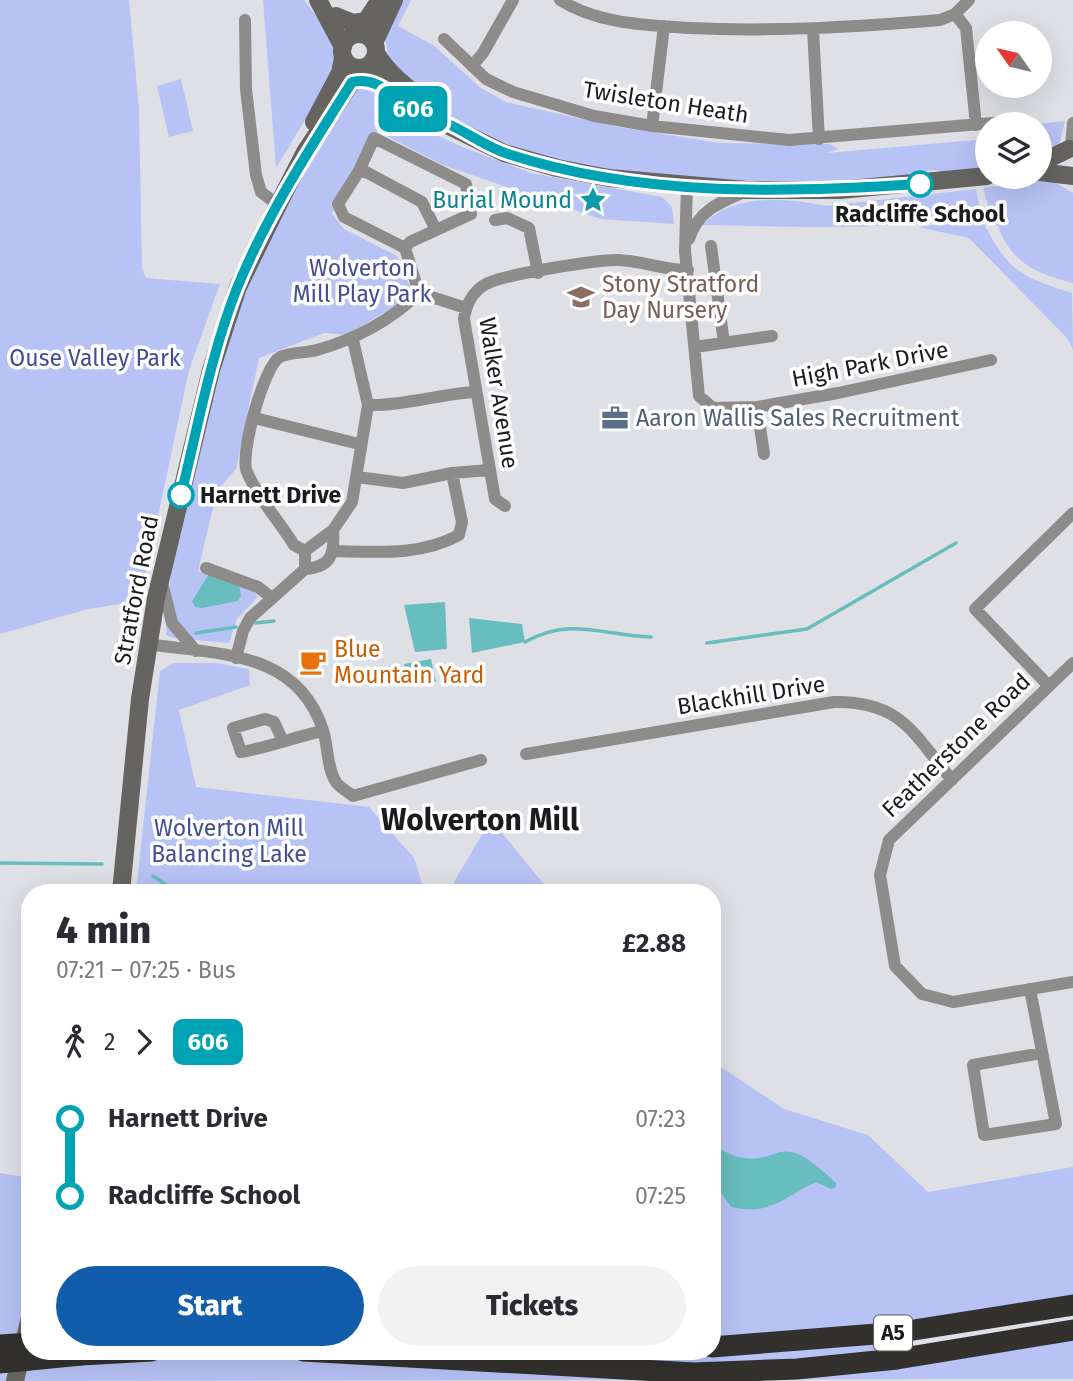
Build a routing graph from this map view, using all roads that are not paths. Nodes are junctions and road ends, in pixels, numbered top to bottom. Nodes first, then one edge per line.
1 (380, 0) edge
2 (394, 0) edge
3 (513, 0) edge
4 (560, 0) edge
5 (969, 0) edge
6 (326, 9) edge
7 (955, 14) junction
8 (245, 20) dead end
9 (664, 26) junction
10 (813, 30) junction
11 (353, 39) junction
12 (444, 39) dead end
13 (365, 62) junction
14 (473, 65) junction
15 (975, 115) edge
16 (446, 123) junction
17 (1073, 123) edge
18 (975, 125) edge
19 (652, 126) junction
20 (819, 139) junction
21 (1071, 146) edge
22 (305, 152) junction
23 (1052, 156) edge
24 (359, 170) junction
25 (1052, 173) edge
26 (1073, 174) edge
27 (975, 177) edge
28 (687, 186) junction
29 (747, 190) junction
30 (278, 205) junction
31 (495, 220) dead end
32 (436, 230) junction
33 (712, 246) dead end
34 (405, 248) junction
35 (685, 251) junction
36 (688, 270) junction
37 (538, 273) junction
38 (419, 293) junction
39 (466, 308) junction
40 (772, 336) dead end
41 (353, 340) junction
42 (724, 343) junction
43 (695, 348) junction
44 (991, 360) dead end
45 (475, 392) junction
46 (368, 405) junction
47 (757, 407) junction
48 (255, 418) junction
49 (359, 444) junction
50 (765, 454) dead end
51 (489, 470) junction
52 (452, 473) junction
53 (357, 477) junction
54 (505, 506) dead end
55 (1073, 513) edge
56 (333, 530) junction
57 (305, 551) junction
58 (335, 551) junction
59 (206, 568) dead end
60 (305, 569) junction
61 (161, 578) junction
62 (272, 598) junction
63 (148, 644) junction
64 (196, 651) junction
65 (236, 657) junction
66 (1073, 663) edge
67 (1048, 685) junction
68 (323, 731) junction
69 (282, 739) dead end
70 (526, 754) dead end
71 (481, 760) dead end
72 (952, 779) junction
73 (122, 884) edge
74 (1073, 982) edge
75 (1030, 989) junction
76 (1042, 1053) junction
77 (1073, 1305) edge
78 (1073, 1330) edge
79 (21, 1344) edge
80 (0, 1345) edge
81 (721, 1346) edge
82 (21, 1355) edge
83 (30, 1360) edge
84 (463, 1360) edge
85 (0, 1363) edge
86 (15, 1381) edge

1 - 11 street, Stratford Road
2 - 13 street, Stratford Road
3 - 14 street
4 - 9 street
5 - 7 street
6 - 11 street
6 - 11 street
7 - 10 street
7 - 15 street
8 - 30 street
9 - 10 street
9 - 19 street
10 - 20 street
11 - 13 street
11 - 13 street
11 - 22 street, Stratford Road
12 - 14 street, Twisleton Heath
13 - 16 street
13 - 16 street
13 - 22 street, Stratford Road
14 - 19 street, Twisleton Heath
16 - 28 street
17 - 21 street
18 - 20 street, Twisleton Heath
19 - 20 street, Twisleton Heath
21 - 23 street
21 - 26 street
22 - 30 street, Stratford Road
24 - 32 street
24 - 32 street
24 - 34 street
25 - 26 street
27 - 29 street
28 - 29 street
28 - 35 street, High Park Drive
29 - 35 street
30 - 61 street, Stratford Road
31 - 37 street
32 - 34 street
33 - 42 street
34 - 38 street
35 - 36 street, High Park Drive
36 - 37 street, Walker Avenue
36 - 43 street, High Park Drive
37 - 39 street, Walker Avenue
38 - 39 street
38 - 41 street
39 - 45 street, Walker Avenue
40 - 42 street
41 - 46 street
41 - 48 street
42 - 43 street
43 - 47 street, High Park Drive
44 - 47 street, High Park Drive
45 - 46 street
45 - 51 street, Walker Avenue
46 - 49 street
47 - 50 street
48 - 49 street
48 - 57 street
49 - 53 street
51 - 52 street
51 - 54 street, Walker Avenue
52 - 53 street
52 - 58 street
53 - 56 street
55 - 67 street
56 - 57 street
56 - 58 street
57 - 60 street
58 - 60 street
59 - 62 street
60 - 62 street
61 - 63 street, Stratford Road
61 - 64 street
62 - 65 street
63 - 64 street
63 - 73 street, Stratford Road
64 - 65 street
65 - 68 street
66 - 67 street, Featherstone Road
67 - 72 street, Featherstone Road
68 - 69 street
68 - 71 street
70 - 72 street, Blackhill Drive
72 - 75 street, Featherstone Road
74 - 75 street, Featherstone Road
75 - 76 street
76 - 76 street
77 - 81 highway, A5
78 - 84 highway, A5
79 - 80 highway, bridge
82 - 86 street
83 - 85 highway, bridge

